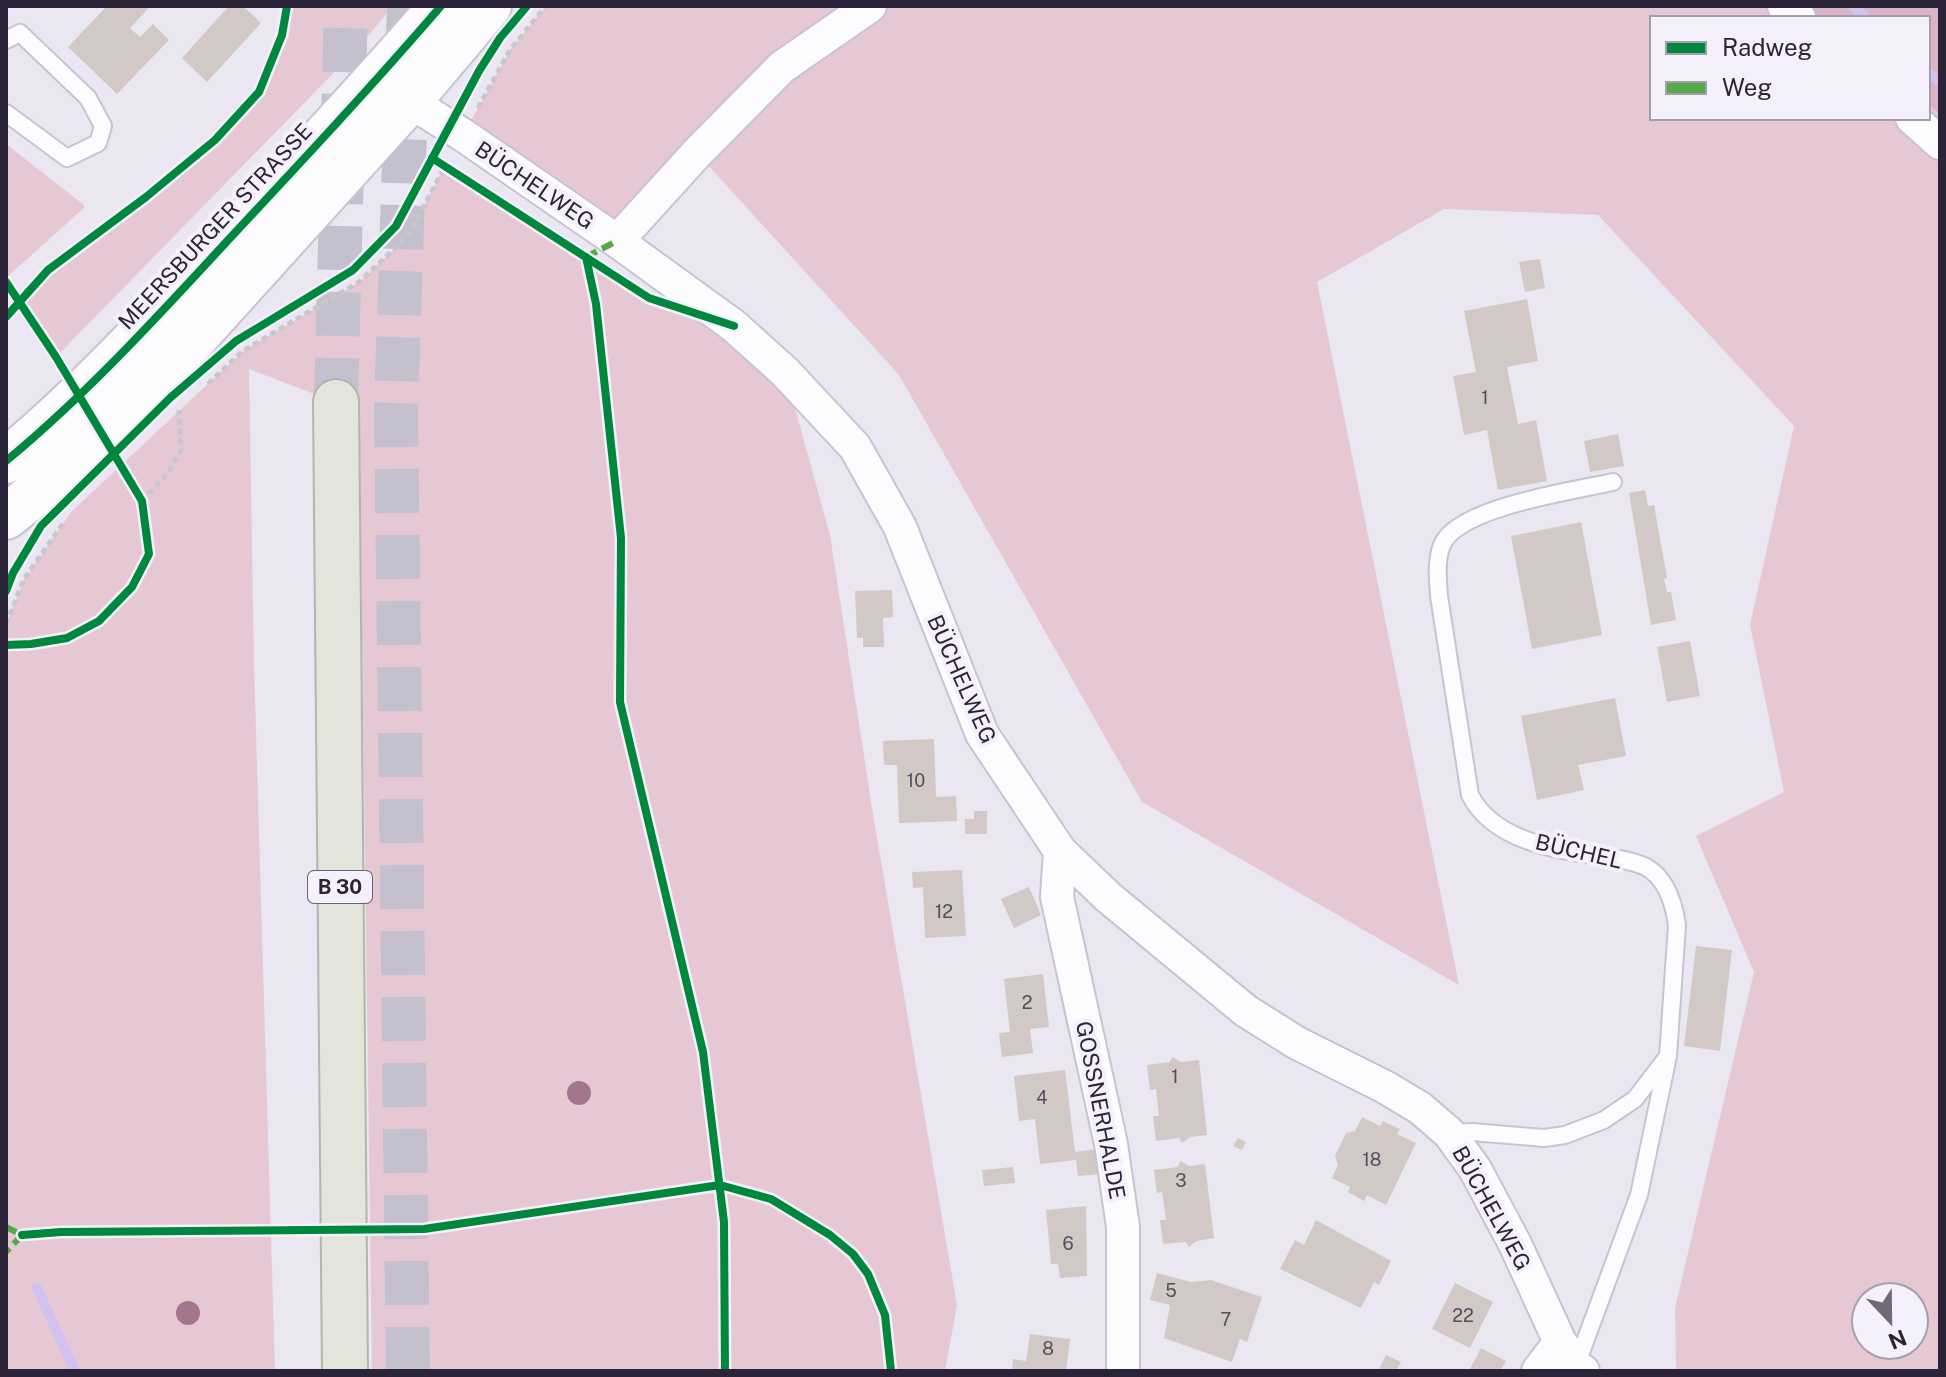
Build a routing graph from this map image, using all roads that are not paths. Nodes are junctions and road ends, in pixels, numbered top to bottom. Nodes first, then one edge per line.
1 (441, 6) edge
2 (489, 6) edge
3 (870, 6) edge
4 (6, 40) edge
5 (395, 88) junction
6 (6, 113) edge
7 (1914, 120) edge
8 (1940, 143) edge
9 (617, 241) junction
10 (336, 402) tunnel mouth
11 (6, 461) edge
12 (1613, 482) dead end
13 (6, 517) edge
14 (1060, 851) junction
15 (1668, 1056) junction
16 (1449, 1133) junction
17 (1573, 1360) edge
18 (345, 1371) edge
19 (1123, 1371) edge
20 (1538, 1371) edge

1 - 5 street, MEERSBURGER STRASSE
2 - 5 street, MEERSBURGER STRASSE
3 - 9 street
4 - 6 lane
5 - 9 street, BÜCHELWEG
5 - 11 street, MEERSBURGER STRASSE
5 - 13 street, MEERSBURGER STRASSE
7 - 8 street
9 - 14 street, BÜCHELWEG
10 - 18 highway, B 30
12 - 15 lane, BÜCHEL
14 - 16 street, BÜCHELWEG
14 - 19 street, GOSSNERHALDE
15 - 16 lane
15 - 17 lane, BÜCHEL
16 - 17 street, BÜCHELWEG
17 - 20 street

